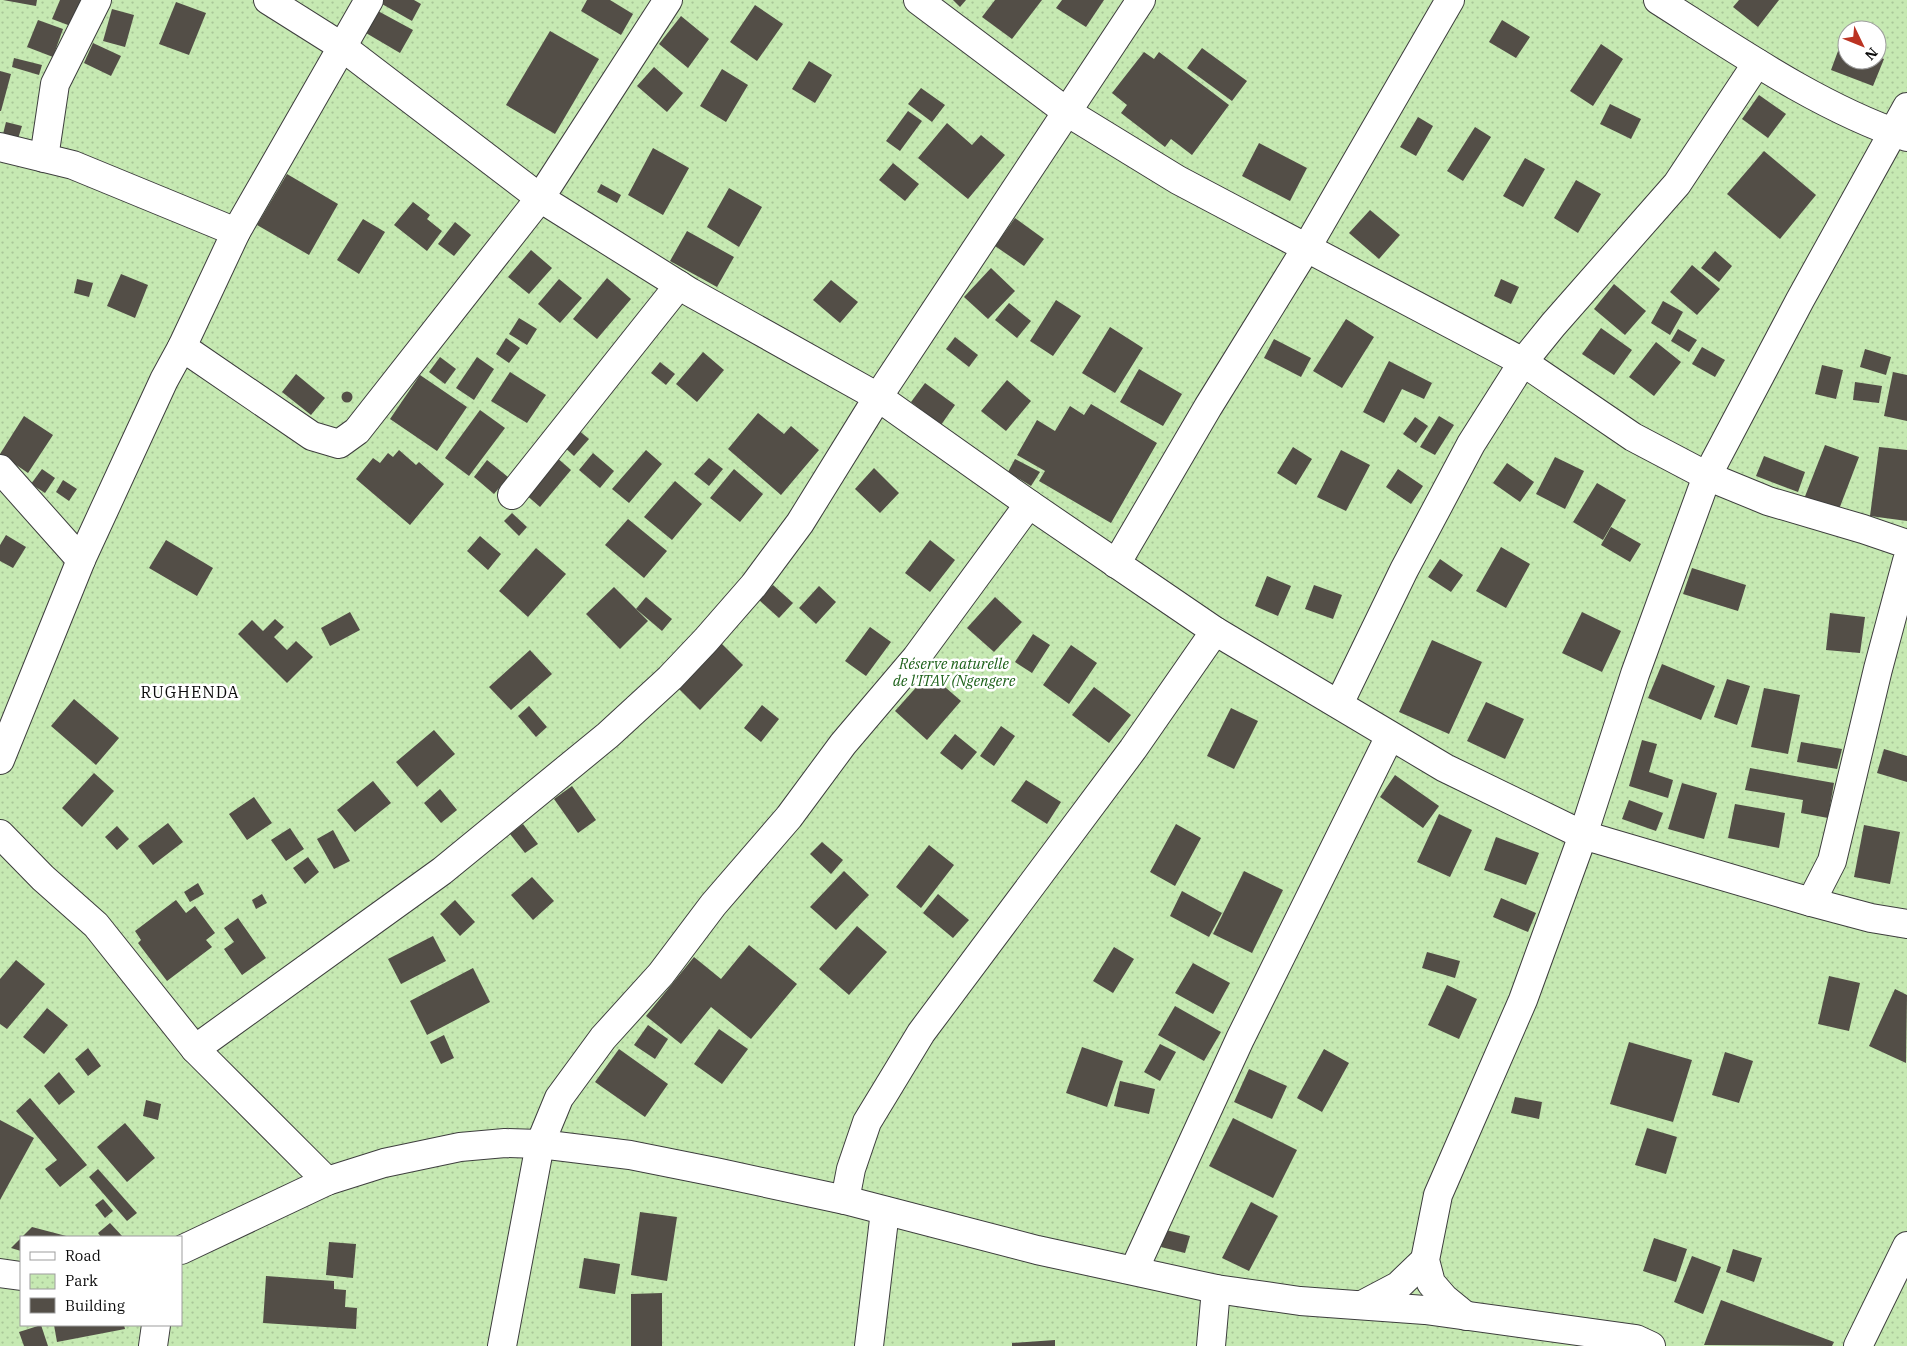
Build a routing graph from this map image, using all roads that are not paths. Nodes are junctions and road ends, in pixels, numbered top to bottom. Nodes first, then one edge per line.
1 (98, 0) edge
2 (268, 0) edge
3 (368, 0) edge
4 (668, 0) edge
5 (918, 0) edge
6 (1141, 0) edge
7 (1450, 0) edge
8 (1658, 0) edge
9 (341, 46) junction
10 (1758, 63) junction
11 (1907, 107) edge
12 (1066, 112) junction
13 (1899, 134) edge
14 (0, 147) edge
15 (44, 158) junction
16 (540, 198) junction
17 (236, 232) junction
18 (1307, 247) junction
19 (680, 285) junction
20 (182, 347) junction
21 (1524, 362) junction
22 (878, 397) junction
23 (0, 469) edge
24 (1707, 476) junction
25 (512, 495) dead end
26 (1029, 504) junction
27 (1907, 544) edge
28 (81, 560) junction
29 (1907, 561) edge
30 (1116, 564) junction
31 (1215, 631) junction
32 (1339, 704) junction
33 (1390, 736) junction
34 (0, 760) edge
35 (0, 834) edge
36 (1583, 835) junction
37 (1811, 902) junction
38 (1907, 924) edge
39 (195, 1049) junction
40 (540, 1144) junction
41 (328, 1181) junction
42 (845, 1200) junction
43 (884, 1211) junction
44 (1907, 1246) edge
45 (182, 1250) edge
46 (1425, 1260) junction
47 (1134, 1270) junction
48 (0, 1273) edge
49 (20, 1276) edge
50 (1216, 1288) junction
51 (1362, 1306) junction
52 (1466, 1316) junction
53 (156, 1326) edge
54 (1542, 1336) edge
55 (153, 1346) edge
56 (502, 1346) edge
57 (869, 1346) edge
58 (1211, 1346) edge
59 (1651, 1346) edge
60 (1858, 1346) edge

1 - 15 street
2 - 9 street
3 - 9 street
4 - 16 street
5 - 12 street
6 - 12 street
7 - 18 street
8 - 10 street
9 - 16 street
9 - 17 street
10 - 13 street
10 - 21 street
11 - 13 street
12 - 18 street
12 - 22 street
13 - 24 street
14 - 15 street
15 - 17 street
16 - 19 street
16 - 20 street
17 - 20 street
18 - 21 street
18 - 30 street
19 - 22 street
19 - 25 street
20 - 28 street
21 - 24 street
21 - 32 street
22 - 26 street
22 - 39 street
23 - 28 street
24 - 27 street
24 - 36 street
26 - 30 street
26 - 40 street
28 - 34 street
29 - 37 street
30 - 31 street
31 - 32 street
31 - 42 street
32 - 33 street
33 - 36 street
33 - 47 street
35 - 39 street
36 - 37 street
36 - 46 street
37 - 38 street
39 - 41 street
40 - 41 street
40 - 42 street
40 - 56 street
41 - 45 street
42 - 43 street
43 - 47 street
43 - 57 street
44 - 60 street
46 - 51 street
46 - 52 street
47 - 50 street
48 - 49 street
50 - 51 street
50 - 58 street
51 - 52 street
52 - 54 street
53 - 55 street
54 - 59 street

